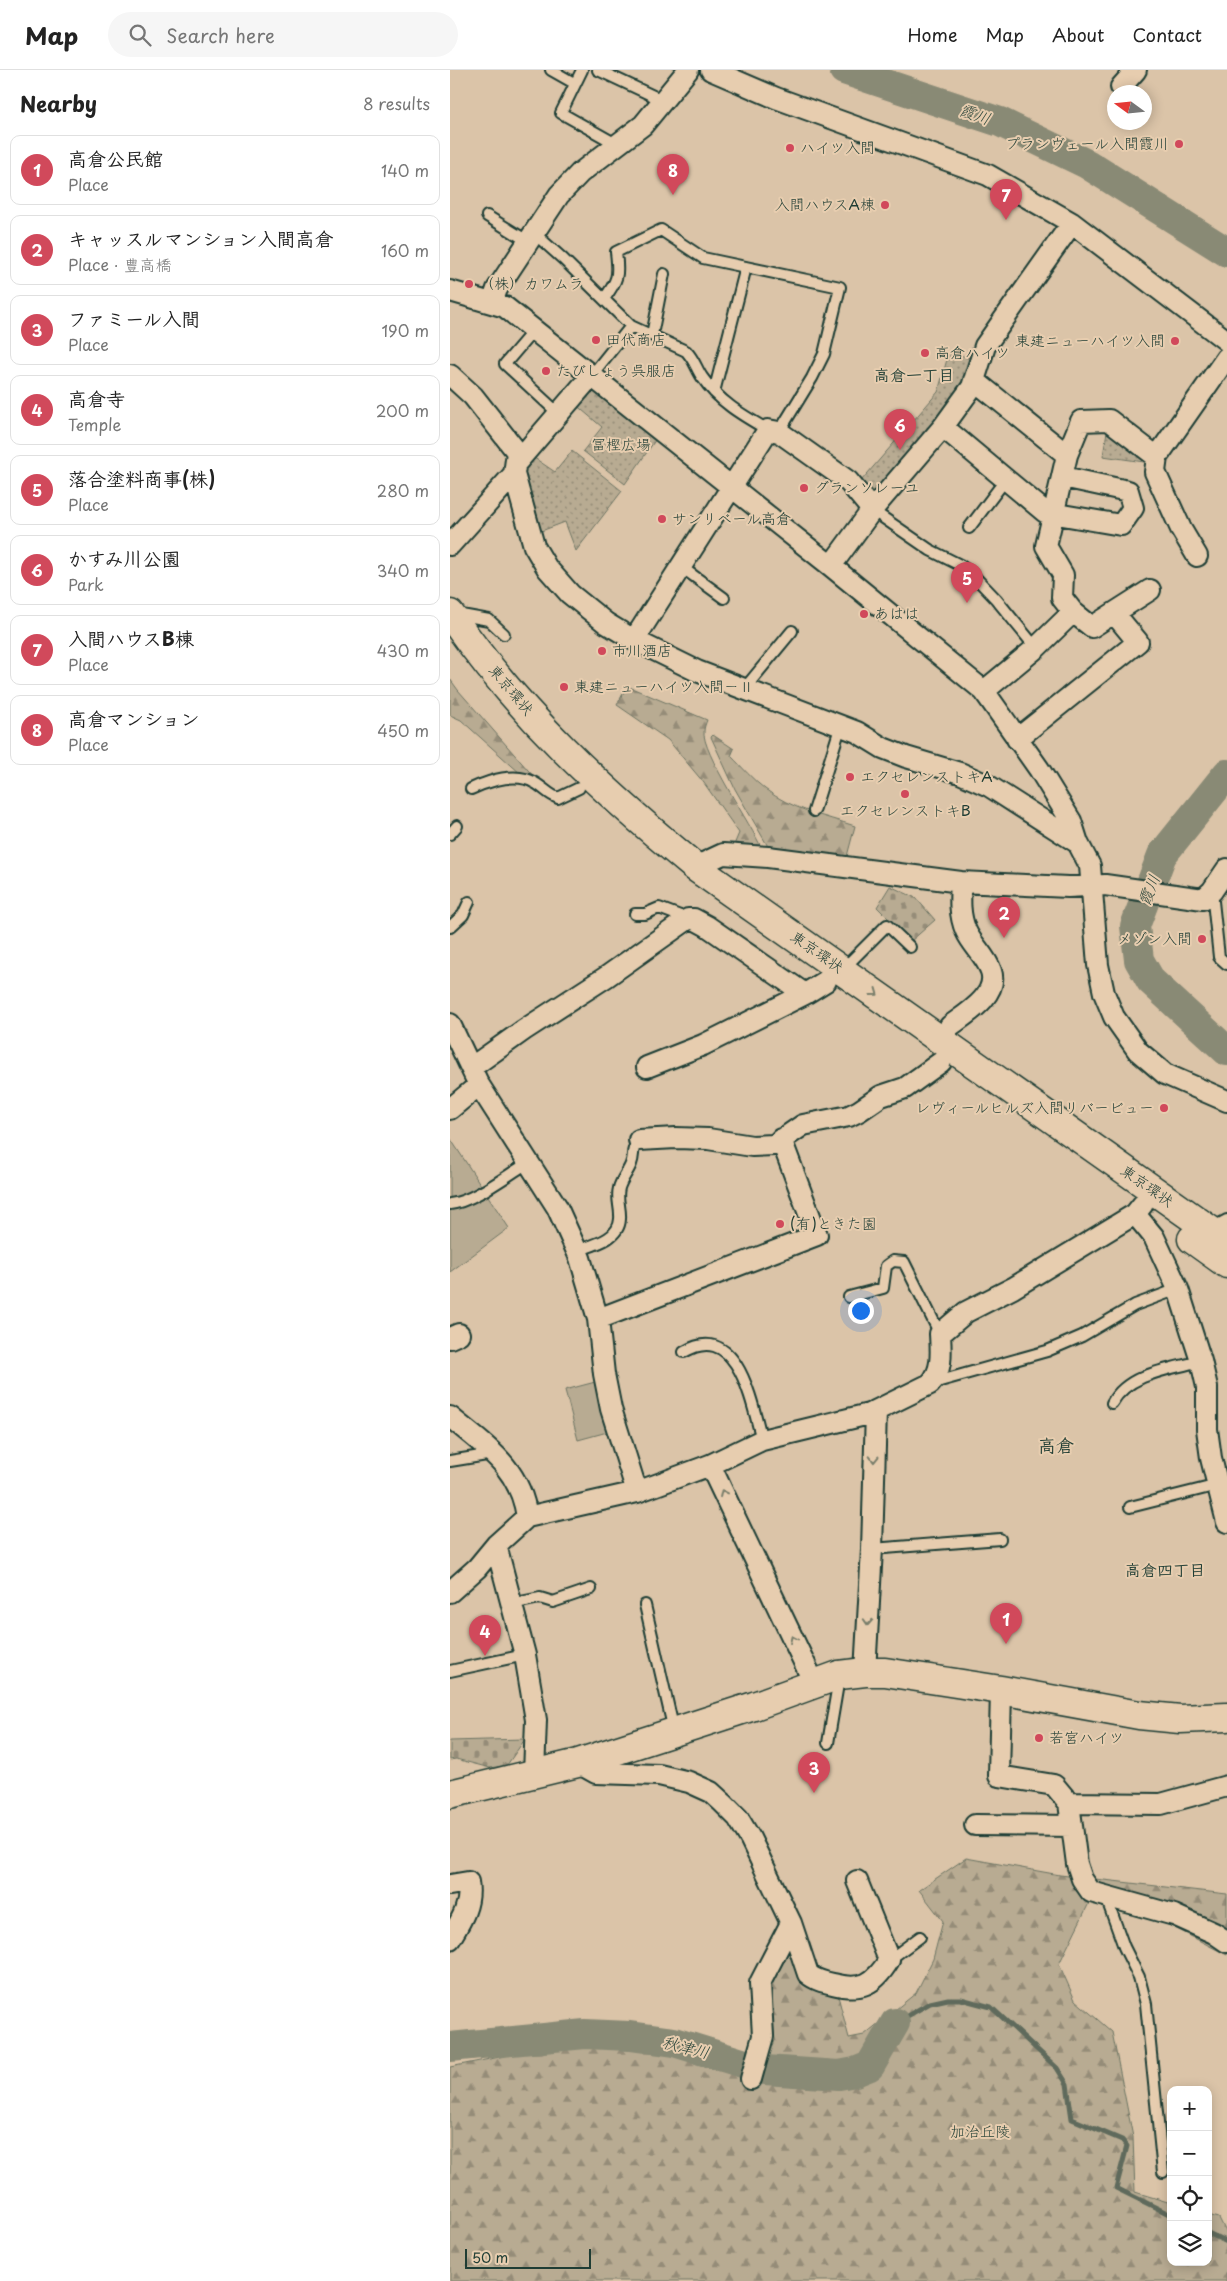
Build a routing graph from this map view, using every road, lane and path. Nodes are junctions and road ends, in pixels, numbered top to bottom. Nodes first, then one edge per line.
1 (552, 70) edge
2 (582, 70) edge
3 (598, 70) edge
4 (688, 70) edge
5 (711, 70) edge
6 (1136, 70) edge
7 (574, 83) junction
8 (1123, 85) edge
9 (664, 101) junction
10 (618, 145) junction
11 (487, 216) dead end
12 (1072, 223) junction
13 (532, 238) junction
14 (746, 267) junction
15 (664, 274) dead end
16 (450, 292) edge
17 (604, 299) junction
18 (492, 303) junction
19 (631, 326) junction
20 (534, 330) junction
21 (652, 335) junction
22 (1227, 341) edge
23 (1227, 357) edge
24 (450, 375) edge
25 (591, 376) junction
26 (974, 380) junction
27 (714, 392) junction
28 (559, 414) junction
29 (943, 426) junction
30 (773, 431) junction
31 (1068, 455) junction
32 (1157, 457) junction
33 (516, 468) junction
34 (1063, 476) junction
35 (1006, 479) junction
36 (731, 488) junction
37 (872, 510) junction
38 (1054, 512) junction
39 (969, 528) dead end
40 (450, 545) edge
41 (1197, 556) dead end
42 (680, 566) junction
43 (831, 566) junction
44 (1150, 590) dead end
45 (724, 598) dead end
46 (1073, 612) junction
47 (450, 613) edge
48 (1114, 613) junction
49 (792, 631) dead end
50 (504, 634) dead end
51 (634, 640) junction
52 (450, 641) edge
53 (1036, 648) junction
54 (745, 688) junction
55 (984, 692) junction
56 (841, 725) junction
57 (1018, 740) junction
58 (579, 788) junction
59 (471, 789) dead end
60 (814, 810) dead end
61 (1078, 843) junction
62 (695, 867) junction
63 (1227, 870) edge
64 (961, 882) junction
65 (1099, 885) junction
66 (1207, 895) junction
67 (468, 902) dead end
68 (635, 914) dead end
69 (688, 918) junction
70 (450, 927) edge
71 (910, 947) dead end
72 (1227, 964) edge
73 (824, 981) junction
74 (950, 1026) dead end
75 (452, 1031) edge
76 (941, 1062) junction
77 (647, 1067) dead end
78 (476, 1076) junction
79 (1227, 1101) edge
80 (450, 1109) edge
81 (781, 1139) junction
82 (639, 1140) joint
83 (528, 1163) junction
84 (1140, 1192) junction
85 (450, 1204) edge
86 (1221, 1230) edge
87 (576, 1251) junction
88 (1227, 1264) edge
89 (1178, 1289) junction
90 (849, 1297) dead end
91 (598, 1319) junction
92 (940, 1334) junction
93 (684, 1352) dead end
94 (1201, 1361) junction
95 (930, 1384) junction
96 (1112, 1403) dead end
97 (876, 1411) junction
98 (450, 1417) edge
99 (762, 1440) junction
100 (495, 1454) junction
101 (450, 1461) edge
102 (710, 1465) junction
103 (1218, 1485) junction
104 (636, 1492) junction
105 (1130, 1507) dead end
106 (527, 1516) junction
107 (1227, 1522) edge
108 (1000, 1539) dead end
109 (496, 1545) junction
110 (872, 1549) junction
111 (590, 1589) dead end
112 (450, 1592) edge
113 (511, 1604) junction
114 (645, 1605) dead end
115 (524, 1655) junction
116 (450, 1671) edge
117 (839, 1676) junction
118 (1001, 1690) junction
119 (1227, 1716) edge
120 (674, 1732) junction
121 (828, 1743) dead end
122 (578, 1763) junction
123 (534, 1774) junction
124 (1227, 1786) edge
125 (450, 1794) edge
126 (1069, 1803) junction
127 (974, 1825) dead end
128 (1072, 1826) junction
129 (857, 1881) dead end
130 (450, 1885) edge
131 (1106, 1897) junction
132 (791, 1923) junction
133 (920, 1937) dead end
134 (450, 1939) edge
135 (1227, 1942) edge
136 (889, 1960) junction
137 (751, 2079) dead end
138 (1163, 2172) dead end

1 - 7 lane
2 - 7 lane
3 - 9 lane
4 - 9 street
5 - 12 street
6 - 8 street
7 - 10 lane
9 - 10 street
10 - 13 street
11 - 13 lane
12 - 22 street
12 - 26 street
13 - 17 lane
13 - 18 street
14 - 17 lane
14 - 27 lane
14 - 30 lane
15 - 21 lane
16 - 18 street
17 - 19 lane
18 - 20 street
19 - 21 lane
19 - 25 lane
20 - 25 street
20 - 28 lane
21 - 27 lane
23 - 32 street
24 - 33 street
25 - 28 street
25 - 36 street
26 - 29 street
26 - 31 street
27 - 30 lane
28 - 33 street
29 - 35 street
29 - 37 street
30 - 36 street
30 - 37 street
31 - 32 street
31 - 34 street
32 - 41 street
33 - 40 street
33 - 51 street
34 - 38 street
34 - 38 street
35 - 38 street
35 - 39 lane
36 - 42 street
36 - 43 street
37 - 43 street
37 - 53 lane
38 - 46 street
42 - 45 lane
42 - 51 street
43 - 55 street
44 - 48 street
46 - 48 street
46 - 53 street
47 - 50 lane
47 - 62 main road, 東京環状
48 - 57 street
49 - 54 lane
51 - 54 street
52 - 58 main road, 東京環状
53 - 55 street
54 - 56 street
55 - 57 street
56 - 60 lane
56 - 61 street
57 - 61 street
58 - 59 lane
58 - 73 main road, 東京環状
61 - 65 street
62 - 64 street
62 - 73 main road, 東京環状
63 - 66 street
64 - 65 street
64 - 74 street
65 - 66 street
65 - 79 street
66 - 72 lane
67 - 70 lane
68 - 69 lane
69 - 73 street
69 - 78 street
71 - 73 lane
73 - 76 main road, 東京環状
73 - 77 street
73 -> 84 main road, 東京環状
75 - 78 street
76 - 81 street
76 - 84 main road, 東京環状
78 - 80 street
78 - 83 street
81 - 82 street
81 - 91 street
82 - 87 lane
83 - 85 lane
83 - 87 street
84 - 86 main road, 東京環状
84 - 88 main road, 東京環状
84 - 89 street
84 - 92 street
87 - 91 street
89 - 94 street
89 - 95 lane
90 - 92 lane
91 - 104 street
92 - 95 street
93 - 99 lane
94 - 96 lane
94 - 103 street
95 - 97 street
97 - 99 street
97 -> 110 street
98 - 100 street
99 - 102 street
100 - 101 lane
100 - 106 street
102 - 104 street
117 -> 102 street
103 - 105 lane
103 - 107 street
104 - 106 street
106 - 109 street
108 - 110 lane
109 - 112 street
109 - 113 street
110 -> 117 street
111 - 113 lane
113 - 115 street
114 - 120 lane
115 - 116 lane
115 - 123 street
117 - 118 main road
117 - 120 main road
117 - 121 lane
118 - 119 main road
118 - 126 street
120 - 122 main road
122 - 123 main road
122 - 132 street
123 - 125 main road
124 - 126 street
126 - 128 street
127 - 128 street
128 - 131 street
129 - 136 street
130 - 134 street
131 - 135 street
131 - 138 lane
132 - 136 street
132 - 137 street
133 - 136 lane

